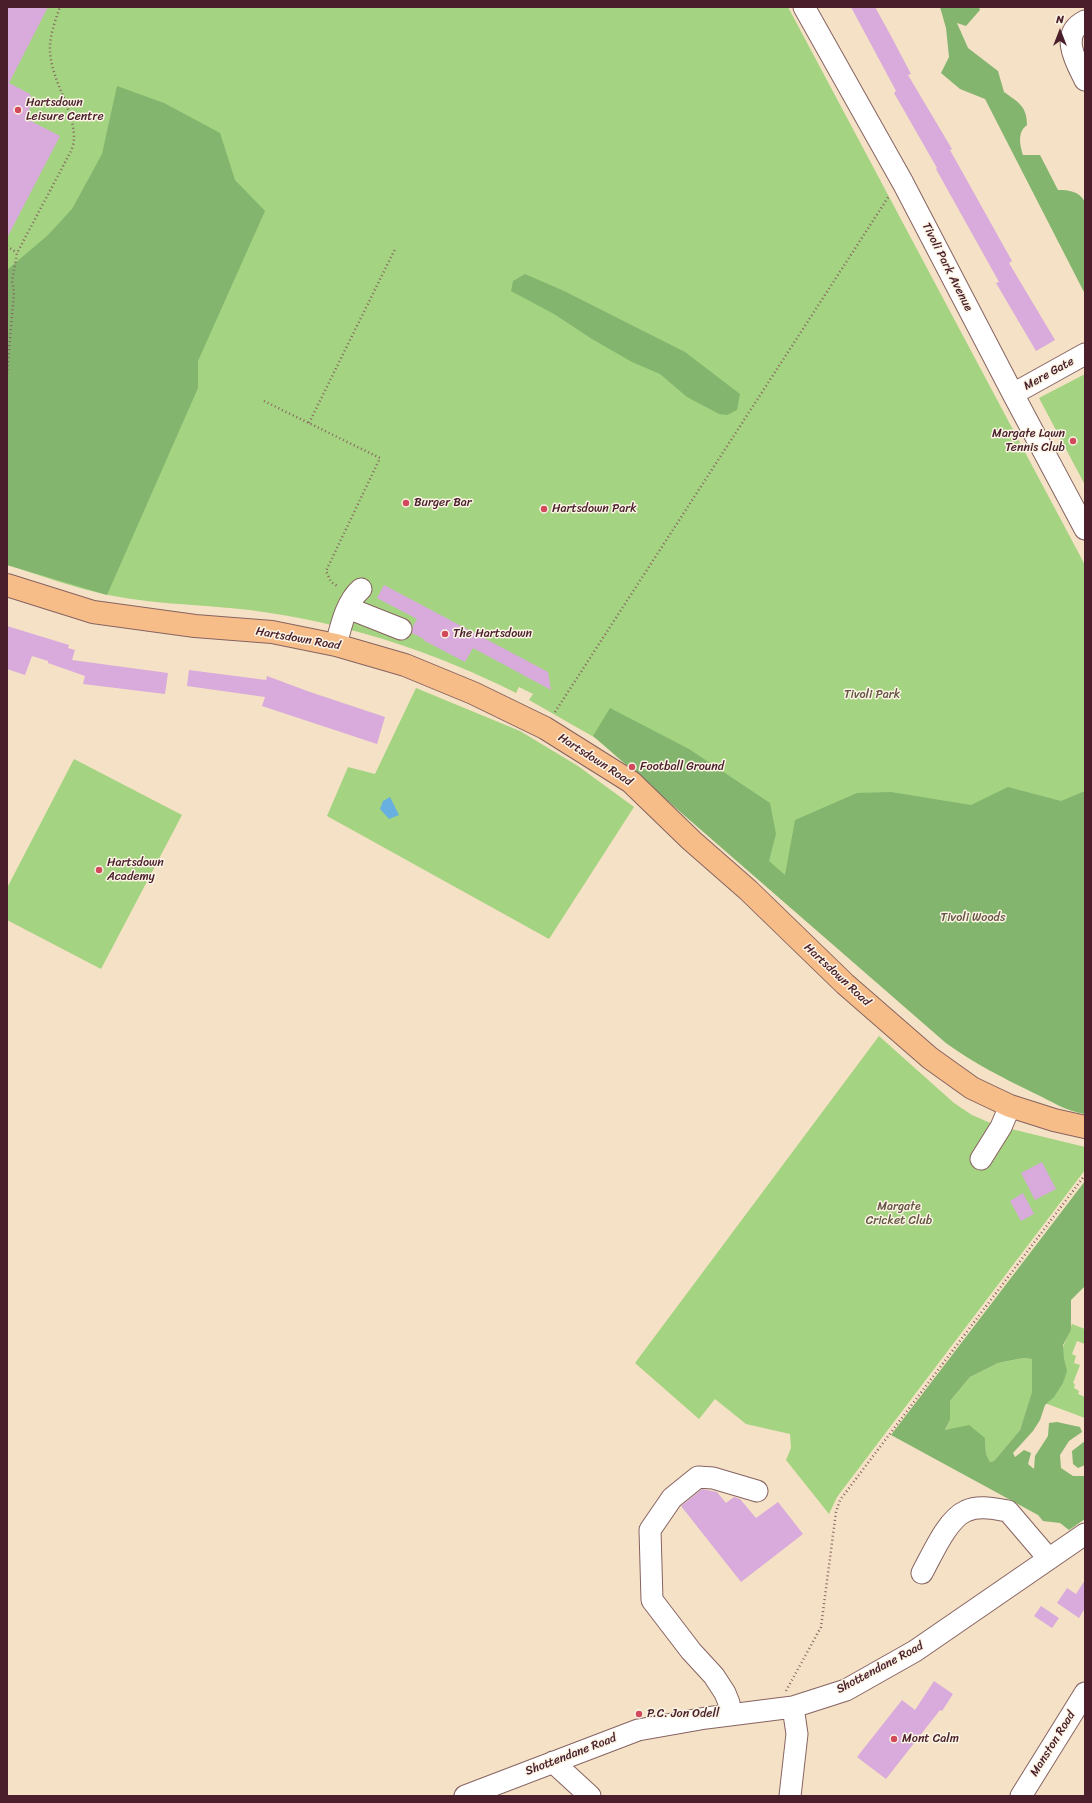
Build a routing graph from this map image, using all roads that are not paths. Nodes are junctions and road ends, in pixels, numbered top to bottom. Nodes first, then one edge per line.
1 (804, 7) edge
2 (1085, 21) edge
3 (1085, 80) edge
4 (1085, 354) edge
5 (1013, 394) junction
6 (1085, 529) edge
7 (7, 585) edge
8 (401, 629) dead end
9 (336, 645) junction
10 (1010, 1106) junction
11 (1085, 1127) edge
12 (981, 1159) dead end
13 (758, 1492) dead end
14 (1085, 1534) edge
15 (1049, 1559) junction
16 (922, 1573) dead end
17 (1085, 1693) edge
18 (789, 1701) junction
19 (729, 1715) junction
20 (553, 1762) junction
21 (465, 1796) edge
22 (590, 1796) edge
23 (790, 1796) edge
24 (1022, 1796) edge

1 - 5 street, Tivoli Park Avenue
2 - 3 street
4 - 5 street, Mere Gate
5 - 6 street, Tivoli Park Avenue
7 - 9 main road, Hartsdown Road
8 - 9 street
9 - 10 main road, Hartsdown Road
10 - 11 main road, Hartsdown Road
10 - 12 street
13 - 19 street
14 - 15 street, Shottendane Road
15 - 16 street
15 - 18 street, Shottendane Road
17 - 24 street, Manston Road
18 - 19 street, Shottendane Road
18 - 23 street
19 - 20 street, Shottendane Road
20 - 21 street, Shottendane Road
20 - 22 street

